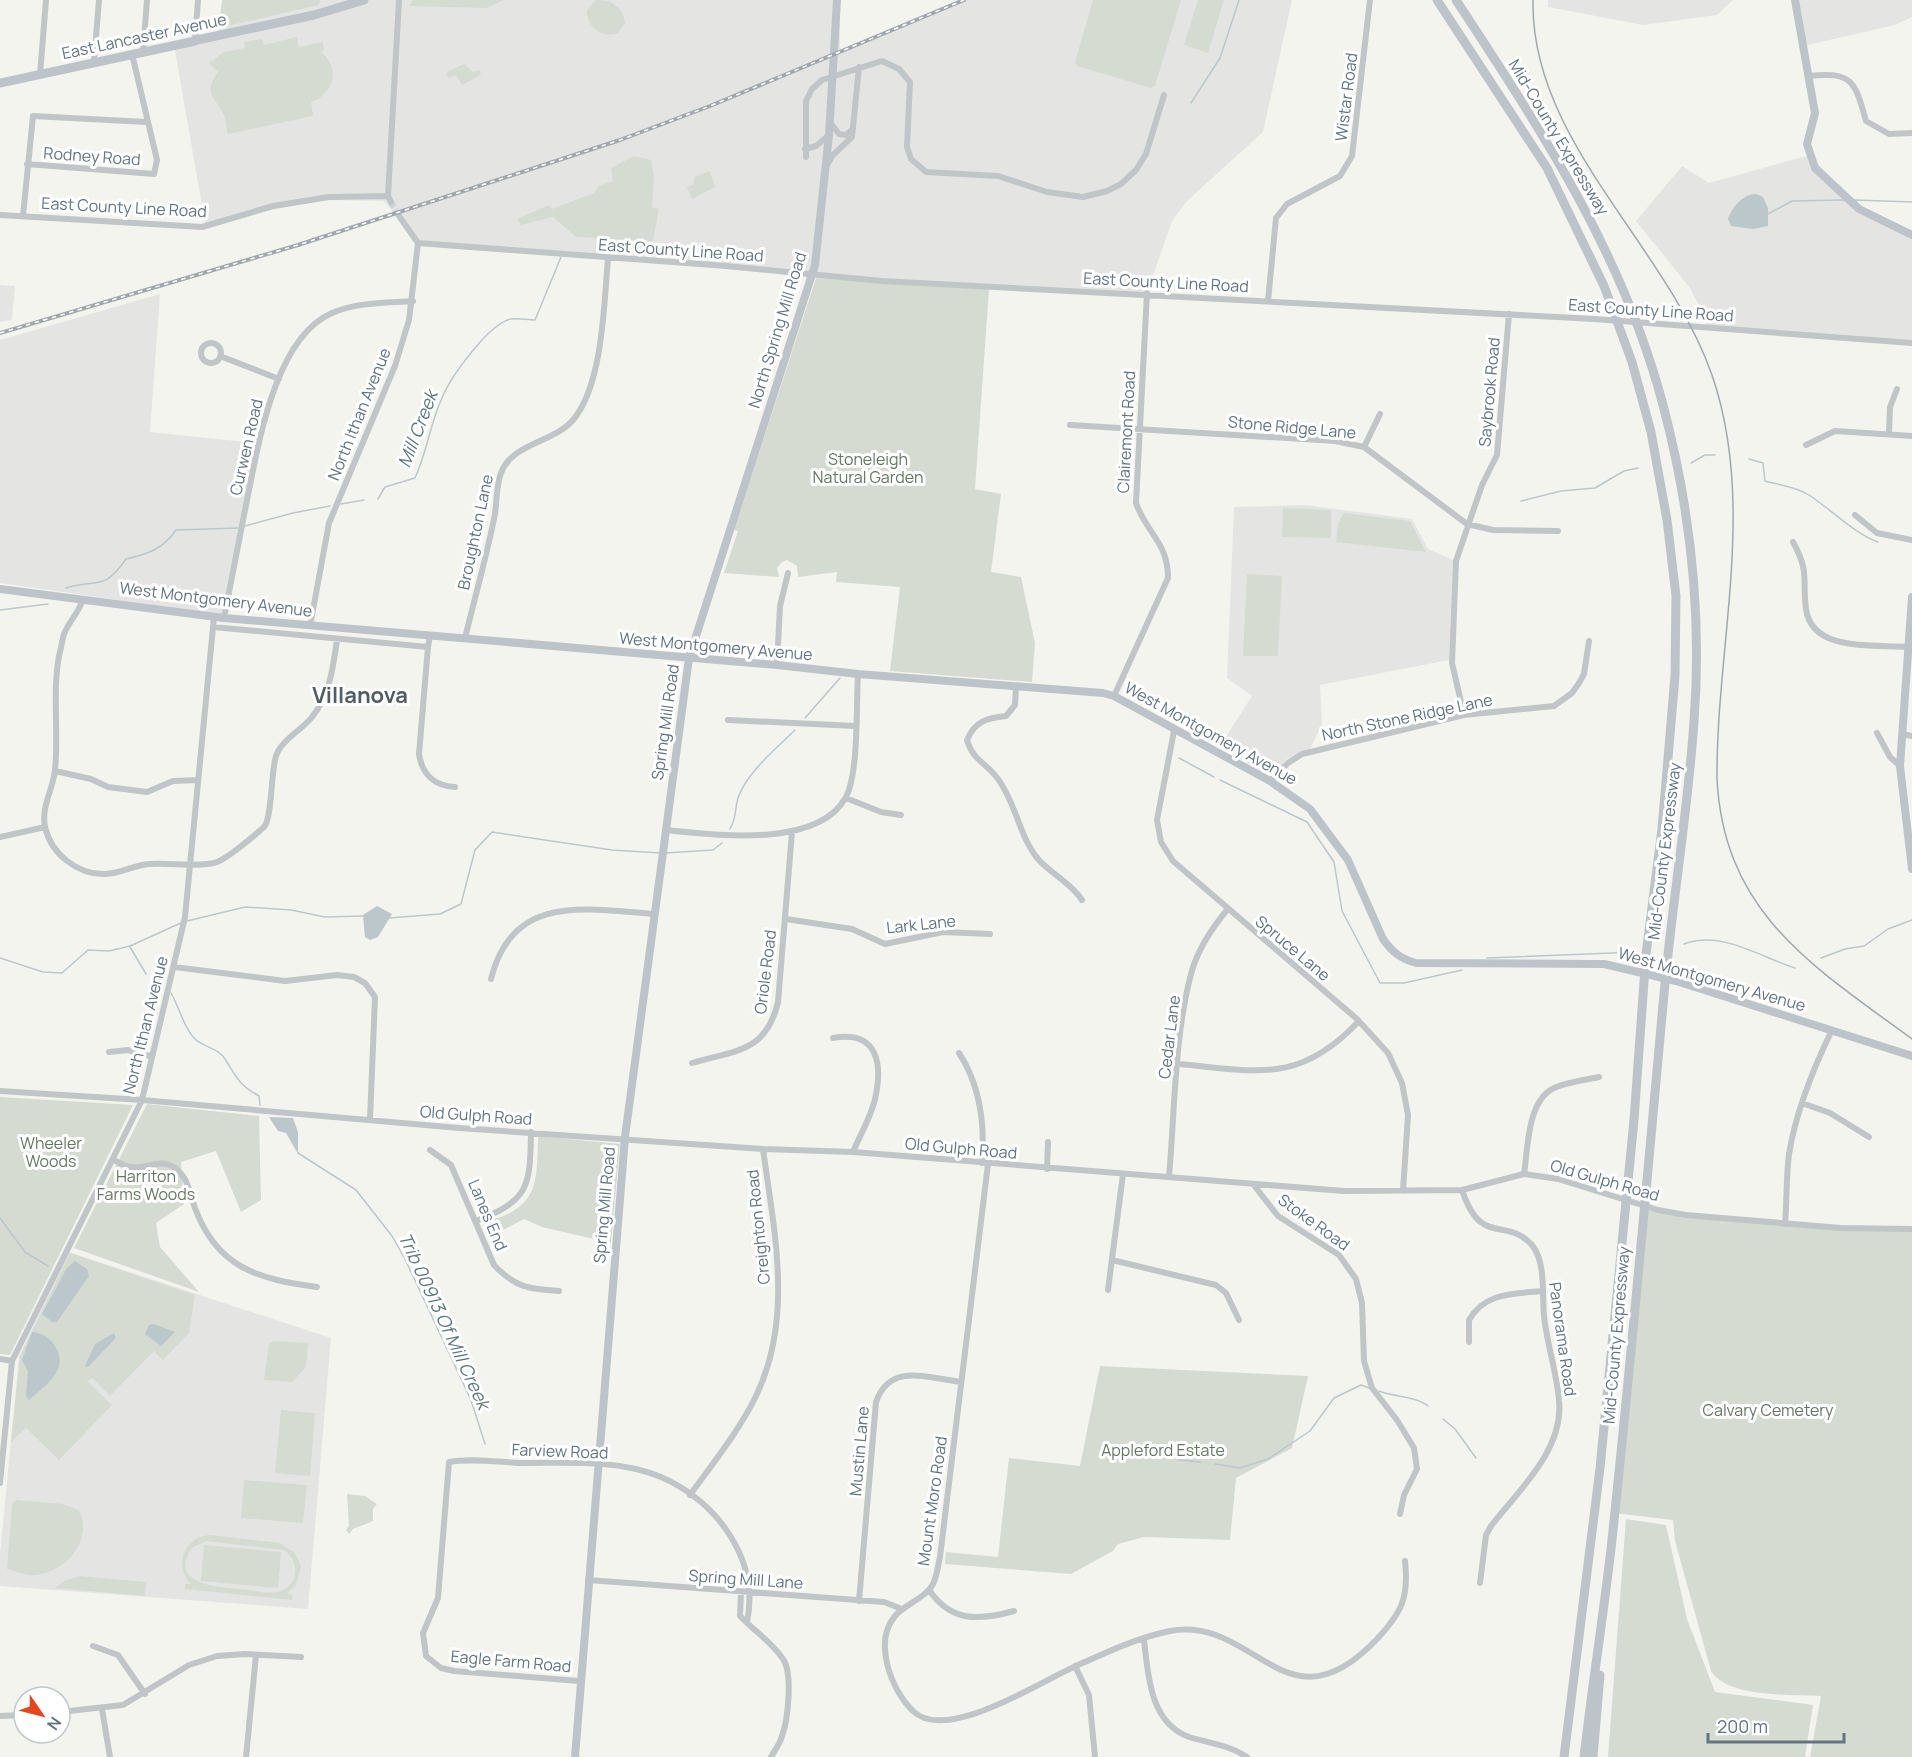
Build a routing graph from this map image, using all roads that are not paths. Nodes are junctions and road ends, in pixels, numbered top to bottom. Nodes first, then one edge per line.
1 (46, 0) edge
2 (99, 0) edge
3 (147, 0) edge
4 (198, 0) edge
5 (364, 0) edge
6 (399, 0) edge
7 (1370, 0) edge
8 (1437, 0) edge
9 (1456, 0) edge
10 (1795, 0) edge
11 (837, 4) edge
12 (196, 40) junction
13 (143, 52) junction
14 (132, 54) junction
15 (94, 61) junction
16 (859, 67) junction
17 (40, 75) junction
18 (1809, 76) junction
19 (0, 83) edge
20 (1164, 95) dead end
21 (146, 122) junction
22 (830, 122) junction
23 (853, 128) junction
24 (1912, 133) edge
25 (829, 135) junction
26 (805, 149) junction
27 (806, 158) dead end
28 (27, 164) junction
29 (826, 168) junction
30 (0, 215) edge
31 (23, 216) junction
32 (399, 216) tunnel mouth
33 (1912, 235) edge
34 (418, 243) junction
35 (608, 258) junction
36 (813, 274) junction
37 (1147, 293) junction
38 (412, 301) junction
39 (1268, 301) junction
40 (1509, 314) junction
41 (1912, 343) edge
42 (220, 356) dead end
43 (279, 379) junction
44 (1897, 389) dead end
45 (1380, 414) dead end
46 (1070, 425) dead end
47 (1141, 430) junction
48 (1889, 433) junction
49 (1912, 436) edge
50 (1806, 446) dead end
51 (1364, 447) junction
52 (1855, 515) dead end
53 (1467, 524) junction
54 (1558, 531) dead end
55 (1912, 540) edge
56 (1793, 542) dead end
57 (788, 573) dead end
58 (0, 589) edge
59 (1912, 597) edge
60 (82, 599) junction
61 (214, 616) junction
62 (224, 618) junction
63 (310, 626) junction
64 (213, 627) junction
65 (430, 635) junction
66 (465, 638) junction
67 (337, 640) junction
68 (1589, 641) dead end
69 (428, 647) junction
70 (1908, 647) junction
71 (689, 658) junction
72 (777, 664) junction
73 (858, 674) junction
74 (1016, 687) junction
75 (1114, 696) junction
76 (1464, 715) junction
77 (728, 720) dead end
78 (855, 726) junction
79 (1174, 731) junction
80 (1877, 733) dead end
81 (1902, 735) junction
82 (1912, 736) edge
83 (1900, 766) junction
84 (55, 771) junction
85 (198, 780) junction
86 (1270, 782) junction
87 (455, 787) dead end
88 (846, 798) junction
89 (901, 815) dead end
90 (45, 826) junction
91 (665, 830) junction
92 (792, 832) junction
93 (0, 837) edge
94 (192, 863) junction
95 (1912, 869) edge
96 (1082, 900) dead end
97 (1227, 910) junction
98 (654, 914) junction
99 (786, 919) junction
100 (990, 934) dead end
101 (174, 967) junction
102 (491, 979) dead end
103 (1359, 1022) junction
104 (1832, 1030) junction
105 (833, 1038) dead end
106 (109, 1052) dead end
107 (959, 1053) dead end
108 (150, 1056) junction
109 (1912, 1056) edge
110 (692, 1063) dead end
111 (1179, 1064) junction
112 (1599, 1077) dead end
113 (0, 1091) edge
114 (142, 1100) junction
115 (1802, 1103) junction
116 (370, 1120) junction
117 (531, 1132) junction
118 (626, 1137) junction
119 (1869, 1137) dead end
120 (1048, 1142) dead end
121 (763, 1149) junction
122 (430, 1150) dead end
123 (853, 1152) junction
124 (114, 1160) junction
125 (985, 1163) junction
126 (1047, 1169) junction
127 (1123, 1174) junction
128 (1524, 1174) junction
129 (1169, 1177) junction
130 (1253, 1184) junction
131 (1462, 1190) junction
132 (1403, 1191) junction
133 (476, 1221) junction
134 (1785, 1224) junction
135 (1912, 1229) edge
136 (1112, 1260) junction
137 (317, 1287) dead end
138 (1108, 1290) dead end
139 (559, 1291) dead end
140 (1542, 1291) junction
141 (1239, 1320) dead end
142 (1469, 1342) dead end
143 (0, 1359) edge
144 (12, 1361) junction
145 (961, 1382) junction
146 (449, 1462) joint
147 (597, 1463) junction
148 (0, 1483) edge
149 (690, 1495) junction
150 (1401, 1514) dead end
151 (1405, 1561) dead end
152 (1608, 1568) junction
153 (588, 1580) junction
154 (1480, 1583) dead end
155 (928, 1590) junction
156 (744, 1592) junction
157 (860, 1601) junction
158 (902, 1609) junction
159 (1014, 1611) dead end
160 (1144, 1640) junction
161 (93, 1646) dead end
162 (256, 1655) junction
163 (301, 1657) dead end
164 (1075, 1666) junction
165 (579, 1681) junction
166 (145, 1694) junction
167 (102, 1709) junction
168 (72, 1711) edge
169 (110, 1757) edge
170 (246, 1757) edge
171 (574, 1757) edge
172 (771, 1757) edge
173 (1095, 1757) edge
174 (1247, 1757) edge
175 (1564, 1757) edge
176 (1584, 1757) edge
177 (1593, 1757) edge

1 - 17 street
2 - 15 street
3 - 13 street
4 - 12 street
5 - 12 highway, East Lancaster Avenue
6 - 31 street, East County Line Road
7 - 39 street, Wistar Road
8 - 175 highway, Mid-County Expressway
9 - 152 highway, Mid-County Expressway
10 - 18 main road
11 - 22 main road, North Spring Mill Road
12 - 13 highway, East Lancaster Avenue
13 - 14 highway, East Lancaster Avenue
14 - 15 highway, East Lancaster Avenue
14 - 21 street
15 - 17 highway, East Lancaster Avenue
16 - 20 street
16 - 23 street
16 - 26 street
17 - 19 highway, East Lancaster Avenue
18 - 24 street
18 - 33 main road
21 - 28 street
21 - 28 street, Rodney Road
22 - 23 street
22 - 25 main road, North Spring Mill Road
23 - 29 street
25 - 26 street
25 - 29 main road, North Spring Mill Road
26 - 27 street
28 - 31 street
29 - 36 main road, North Spring Mill Road
30 - 31 street, East County Line Road
32 - 34 street
34 - 35 street, East County Line Road
34 - 38 street, North Ithan Avenue
35 - 36 street, East County Line Road
35 - 66 street, Broughton Lane
36 - 37 street, East County Line Road
36 - 71 main road, North Spring Mill Road
37 - 39 street, East County Line Road
37 - 47 street, Clairemont Road
38 - 43 street, Curwen Road
38 - 63 street, North Ithan Avenue
39 - 40 street, East County Line Road
40 - 41 street, East County Line Road
40 - 53 street, Saybrook Road
42 - 43 street
43 - 62 street, Curwen Road
44 - 48 street
45 - 51 street
46 - 47 street, Stone Ridge Lane
47 - 51 street, Stone Ridge Lane
47 - 75 street, Clairemont Road
48 - 49 street
48 - 50 street
51 - 53 street, Stone Ridge Lane
52 - 55 street
53 - 54 street, Stone Ridge Lane
53 - 76 street, Saybrook Road
56 - 70 street
57 - 72 street
58 - 60 main road, West Montgomery Avenue
59 - 70 main road
60 - 61 main road, West Montgomery Avenue
60 - 84 street
61 - 62 main road, West Montgomery Avenue
61 - 64 street, North Ithan Avenue
62 - 63 main road, West Montgomery Avenue
63 - 65 main road, West Montgomery Avenue
64 - 67 street, West Montgomery Avenue
64 - 85 street, North Ithan Avenue
65 - 66 main road, West Montgomery Avenue
65 - 69 street
66 - 71 main road, West Montgomery Avenue
67 - 69 street, West Montgomery Avenue
67 - 94 street
68 - 76 street, North Stone Ridge Lane
69 - 87 street
70 - 81 main road
71 - 72 main road, West Montgomery Avenue
71 - 91 main road, Spring Mill Road
72 - 73 main road, West Montgomery Avenue
73 - 74 main road, West Montgomery Avenue
73 - 78 street
74 - 75 main road, West Montgomery Avenue
74 - 96 street
75 - 79 main road, West Montgomery Avenue
76 - 86 street, North Stone Ridge Lane
77 - 78 street
78 - 88 street
79 - 86 main road, West Montgomery Avenue
79 - 97 street, Spruce Lane
80 - 83 street
81 - 82 street
81 - 83 main road
83 - 95 main road
84 - 85 street
84 - 90 street
85 - 94 street, North Ithan Avenue
86 - 104 main road, West Montgomery Avenue
88 - 89 street
88 - 92 street
90 - 93 street
90 - 94 street
91 - 92 street
91 - 98 main road, Spring Mill Road
92 - 99 street, Oriole Road
94 - 101 street, North Ithan Avenue
97 - 103 street, Spruce Lane
97 - 111 street, Cedar Lane
98 - 102 street
98 - 118 main road, Spring Mill Road
99 - 100 street, Lark Lane
99 - 110 street, Oriole Road
101 - 108 street, North Ithan Avenue
101 - 116 street
103 - 111 street
103 - 132 street, Spruce Lane
104 - 109 main road, West Montgomery Avenue
104 - 115 street
105 - 123 street
106 - 108 street
107 - 125 street, Mount Moro Road
108 - 114 street, North Ithan Avenue
111 - 129 street, Cedar Lane
112 - 128 street
113 - 114 street, Old Gulph Road
114 - 116 street, Old Gulph Road
114 - 124 street, North Ithan Avenue
115 - 119 street
115 - 134 street
116 - 117 street, Old Gulph Road
117 - 118 street, Old Gulph Road
117 - 133 street
118 - 121 street, Old Gulph Road
118 - 147 main road, Spring Mill Road
120 - 126 street
121 - 123 street, Old Gulph Road
121 - 149 street, Creighton Road
122 - 133 street, Lanes End
123 - 125 street, Old Gulph Road
124 - 137 street
124 - 144 street, North Ithan Avenue
125 - 126 street, Old Gulph Road
125 - 145 street, Mount Moro Road
126 - 127 street, Old Gulph Road
127 - 129 street, Old Gulph Road
127 - 136 street
128 - 131 street, Old Gulph Road
128 - 134 street, Old Gulph Road
129 - 130 street, Old Gulph Road
130 - 132 street, Old Gulph Road
130 - 150 street, Stoke Road
131 - 132 street, Old Gulph Road
131 - 140 street, Panorama Road
133 - 139 street, Lanes End
134 - 135 street, Old Gulph Road
136 - 138 street
136 - 141 street
140 - 142 street
140 - 154 street, Panorama Road
143 - 144 street
144 - 148 street, North Ithan Avenue
145 - 155 street, Mount Moro Road
145 - 157 street, Mustin Lane
146 - 147 street, Farview Road
146 - 165 street, Eagle Farm Road
147 - 149 street, Farview Road
147 - 153 main road, Spring Mill Road
149 - 156 street, Farview Road
151 - 160 street
152 - 176 highway, Mid-County Expressway
152 - 177 highway
153 - 156 street, Spring Mill Lane
153 - 165 main road, Spring Mill Road
155 - 158 street, Mount Moro Road
155 - 159 street
156 - 157 street, Spring Mill Lane
156 - 172 street, Farview Road
157 - 158 street, Spring Mill Lane
158 - 164 street, Mount Moro Road
160 - 164 street, Mount Moro Road
160 - 174 street
161 - 166 street
162 - 163 street
162 - 166 street
162 - 170 street
164 - 173 street
165 - 171 main road, Spring Mill Road
166 - 167 street
167 - 168 street
167 - 169 street

